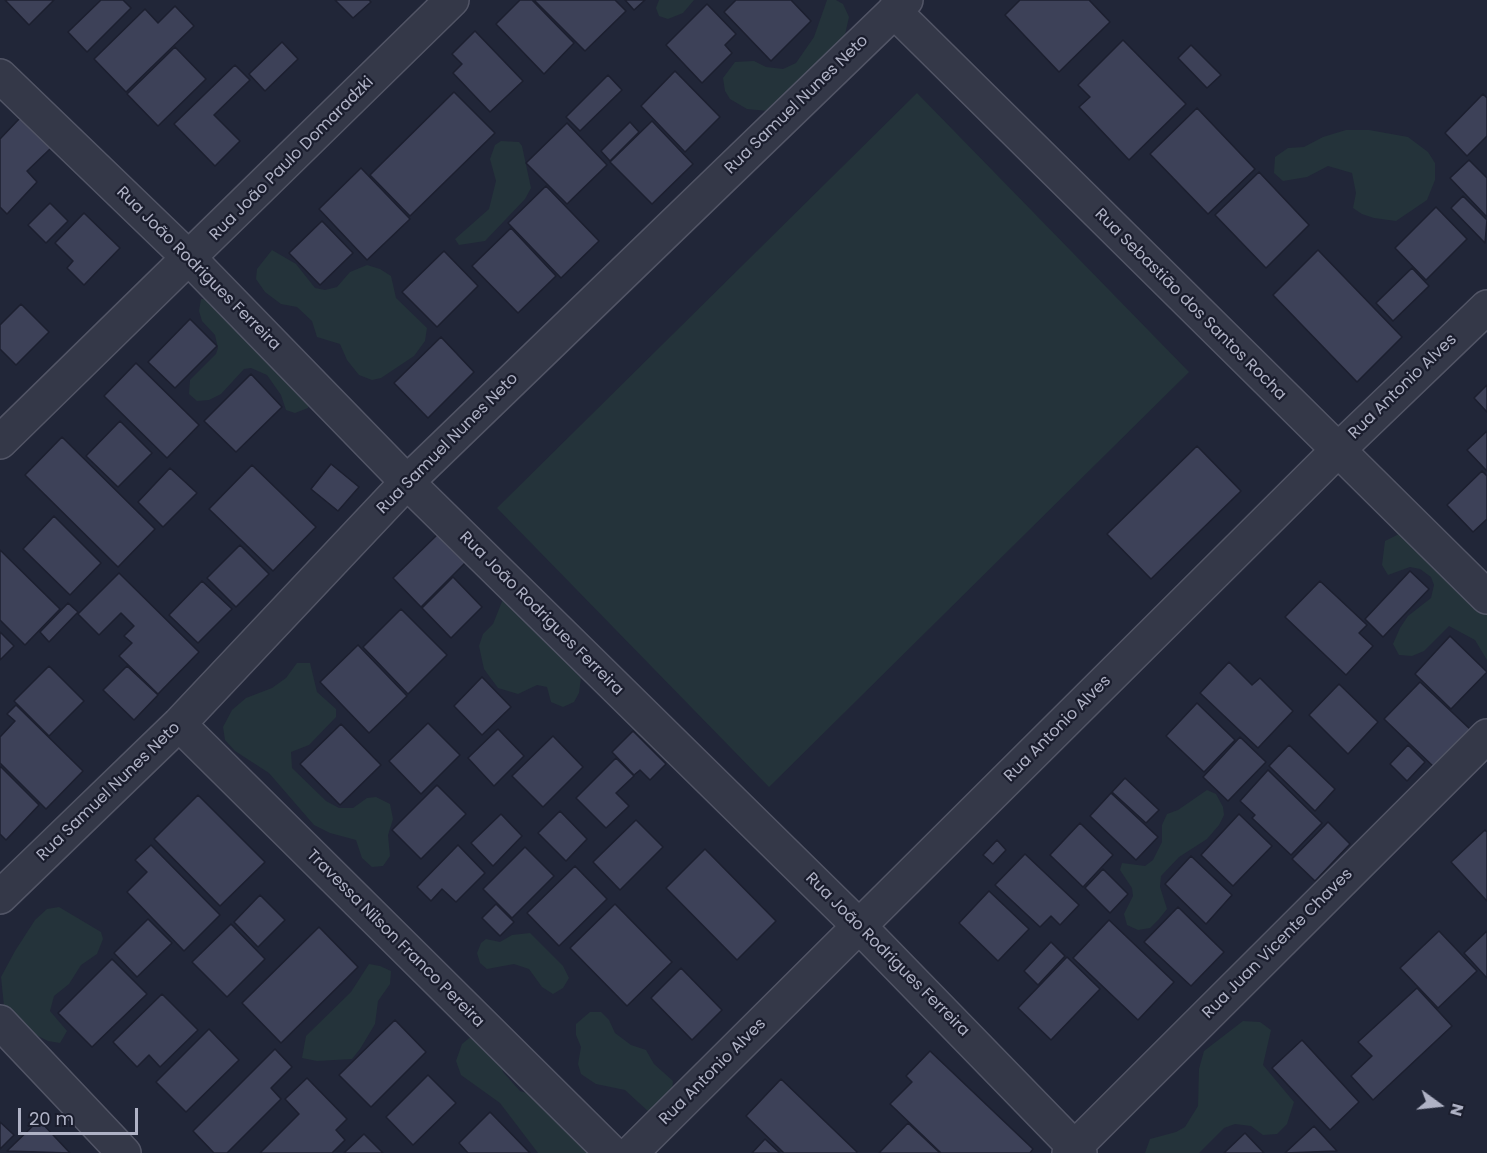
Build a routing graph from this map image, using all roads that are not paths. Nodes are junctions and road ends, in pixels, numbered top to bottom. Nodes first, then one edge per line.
1 (452, 0) edge
2 (900, 6) edge
3 (0, 76) edge
4 (190, 259) junction
5 (1487, 307) edge
6 (0, 442) edge
7 (1337, 451) junction
8 (408, 482) junction
9 (1487, 597) edge
10 (178, 724) junction
11 (1487, 736) edge
12 (0, 897) edge
13 (860, 927) junction
14 (0, 1022) edge
15 (1075, 1151) edge
16 (124, 1153) edge
17 (612, 1153) edge
18 (631, 1153) edge

1 - 4 street, Rua João Paulo Domaradzki
2 - 7 street, Rua Sebastião dos Santos Rocha
2 - 8 street, Rua Samuel Nunes Neto
3 - 4 street, Rua João Rodrigues Ferreira
4 - 6 street, Rua João Paulo Domaradzki
4 - 8 street, Rua João Rodrigues Ferreira
5 - 7 street, Rua Antonio Alves
7 - 9 street, Rua Sebastião dos Santos Rocha
7 - 13 street, Rua Antonio Alves
8 - 10 street, Rua Samuel Nunes Neto
8 - 13 street, Rua João Rodrigues Ferreira
10 - 12 street, Rua Samuel Nunes Neto
10 - 17 street, Travessa Nilson Franco Pereira
11 - 15 street, Rua Juan Vicente Chaves
13 - 15 street, Rua João Rodrigues Ferreira
13 - 18 street, Rua Antonio Alves
14 - 16 street

